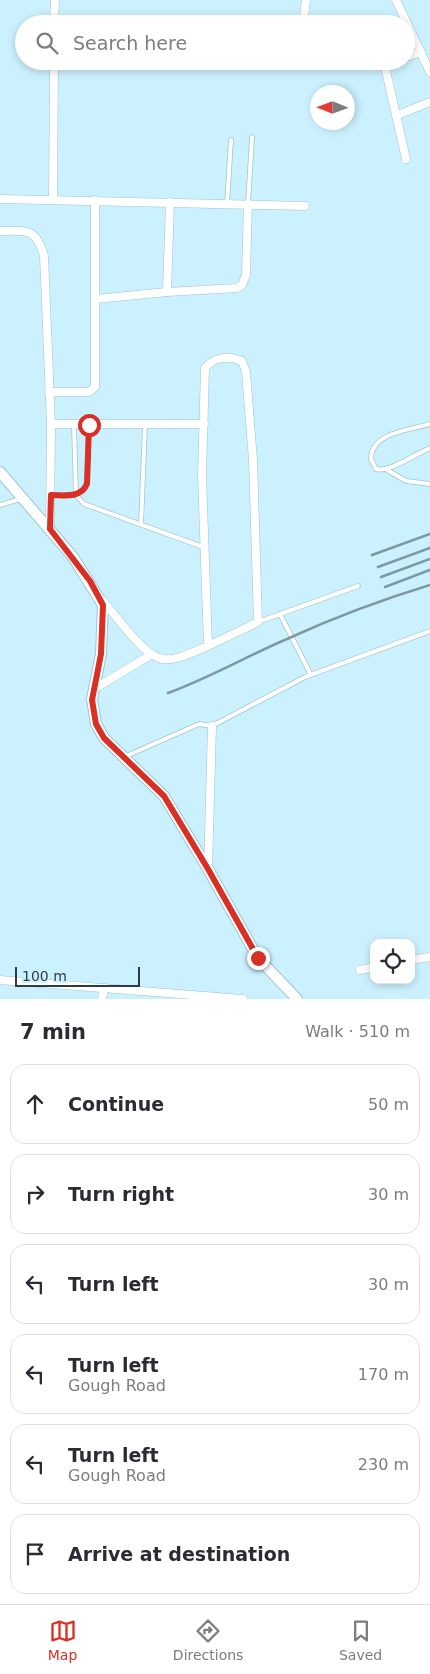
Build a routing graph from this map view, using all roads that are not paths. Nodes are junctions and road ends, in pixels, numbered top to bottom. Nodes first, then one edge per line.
1 (54, 0) edge
2 (306, 0) edge
3 (396, 0) edge
4 (54, 15) edge
5 (304, 15) edge
6 (403, 15) edge
7 (415, 40) edge
8 (421, 52) junction
9 (415, 54) edge
10 (54, 70) edge
11 (386, 70) edge
12 (430, 72) edge
13 (430, 102) edge
14 (398, 115) junction
15 (252, 137) dead end
16 (230, 140) dead end
17 (406, 158) dead end
18 (0, 199) edge
19 (53, 199) junction
20 (95, 200) junction
21 (170, 202) junction
22 (227, 204) junction
23 (248, 204) junction
24 (305, 206) dead end
25 (0, 231) edge
26 (167, 292) junction
27 (96, 299) junction
28 (49, 392) junction
29 (50, 424) junction
30 (74, 424) junction
31 (204, 424) junction
32 (430, 424) edge
33 (89, 425) junction
34 (145, 425) junction
35 (430, 448) edge
36 (387, 470) junction
37 (0, 472) edge
38 (430, 484) edge
39 (51, 495) junction
40 (76, 495) junction
41 (22, 498) junction
42 (0, 505) edge
43 (141, 524) junction
44 (50, 529) junction
45 (203, 547) junction
46 (358, 586) dead end
47 (100, 597) junction
48 (280, 614) junction
49 (258, 622) junction
50 (430, 632) edge
51 (208, 646) junction
52 (152, 654) junction
53 (311, 674) junction
54 (94, 689) junction
55 (212, 726) junction
56 (124, 757) junction
57 (208, 869) junction
58 (430, 957) edge
59 (415, 959) edge
60 (370, 968) edge
61 (360, 970) dead end
62 (0, 980) edge
63 (104, 988) junction
64 (211, 998) edge
65 (102, 999) edge
66 (243, 999) edge
67 (297, 999) edge

1 - 4 street
2 - 5 street
3 - 6 street
7 - 8 street
8 - 9 street
8 - 12 street
10 - 19 street
11 - 14 street
13 - 14 street
14 - 17 street
15 - 23 lane
16 - 22 lane
18 - 19 street
19 - 20 street
20 - 21 street
20 - 27 street
21 - 22 street
21 - 26 street
22 - 23 street
23 - 24 street
23 - 26 street
25 - 28 street
26 - 27 street
27 - 28 street
28 - 29 street
29 - 30 street
29 - 39 street
30 - 33 street
30 - 40 lane
31 - 34 street
31 - 45 street
31 - 49 street
32 - 36 lane
33 - 34 street
33 - 40 lane
34 - 43 lane
35 - 36 lane
36 - 38 lane
37 - 41 street
39 - 40 lane
39 - 44 street
40 - 43 lane
41 - 42 lane
41 - 44 street
43 - 45 lane
44 - 47 street
45 - 51 street
46 - 48 lane
47 - 52 street
47 - 54 street
48 - 49 lane
48 - 53 lane
49 - 51 street
50 - 53 lane
51 - 52 street
52 - 54 street
53 - 55 lane
54 - 56 street
55 - 56 lane
55 - 57 street
56 - 57 street
57 - 67 street
58 - 59 street
60 - 61 street
62 - 63 street
63 - 64 street
63 - 65 street
64 - 66 street

